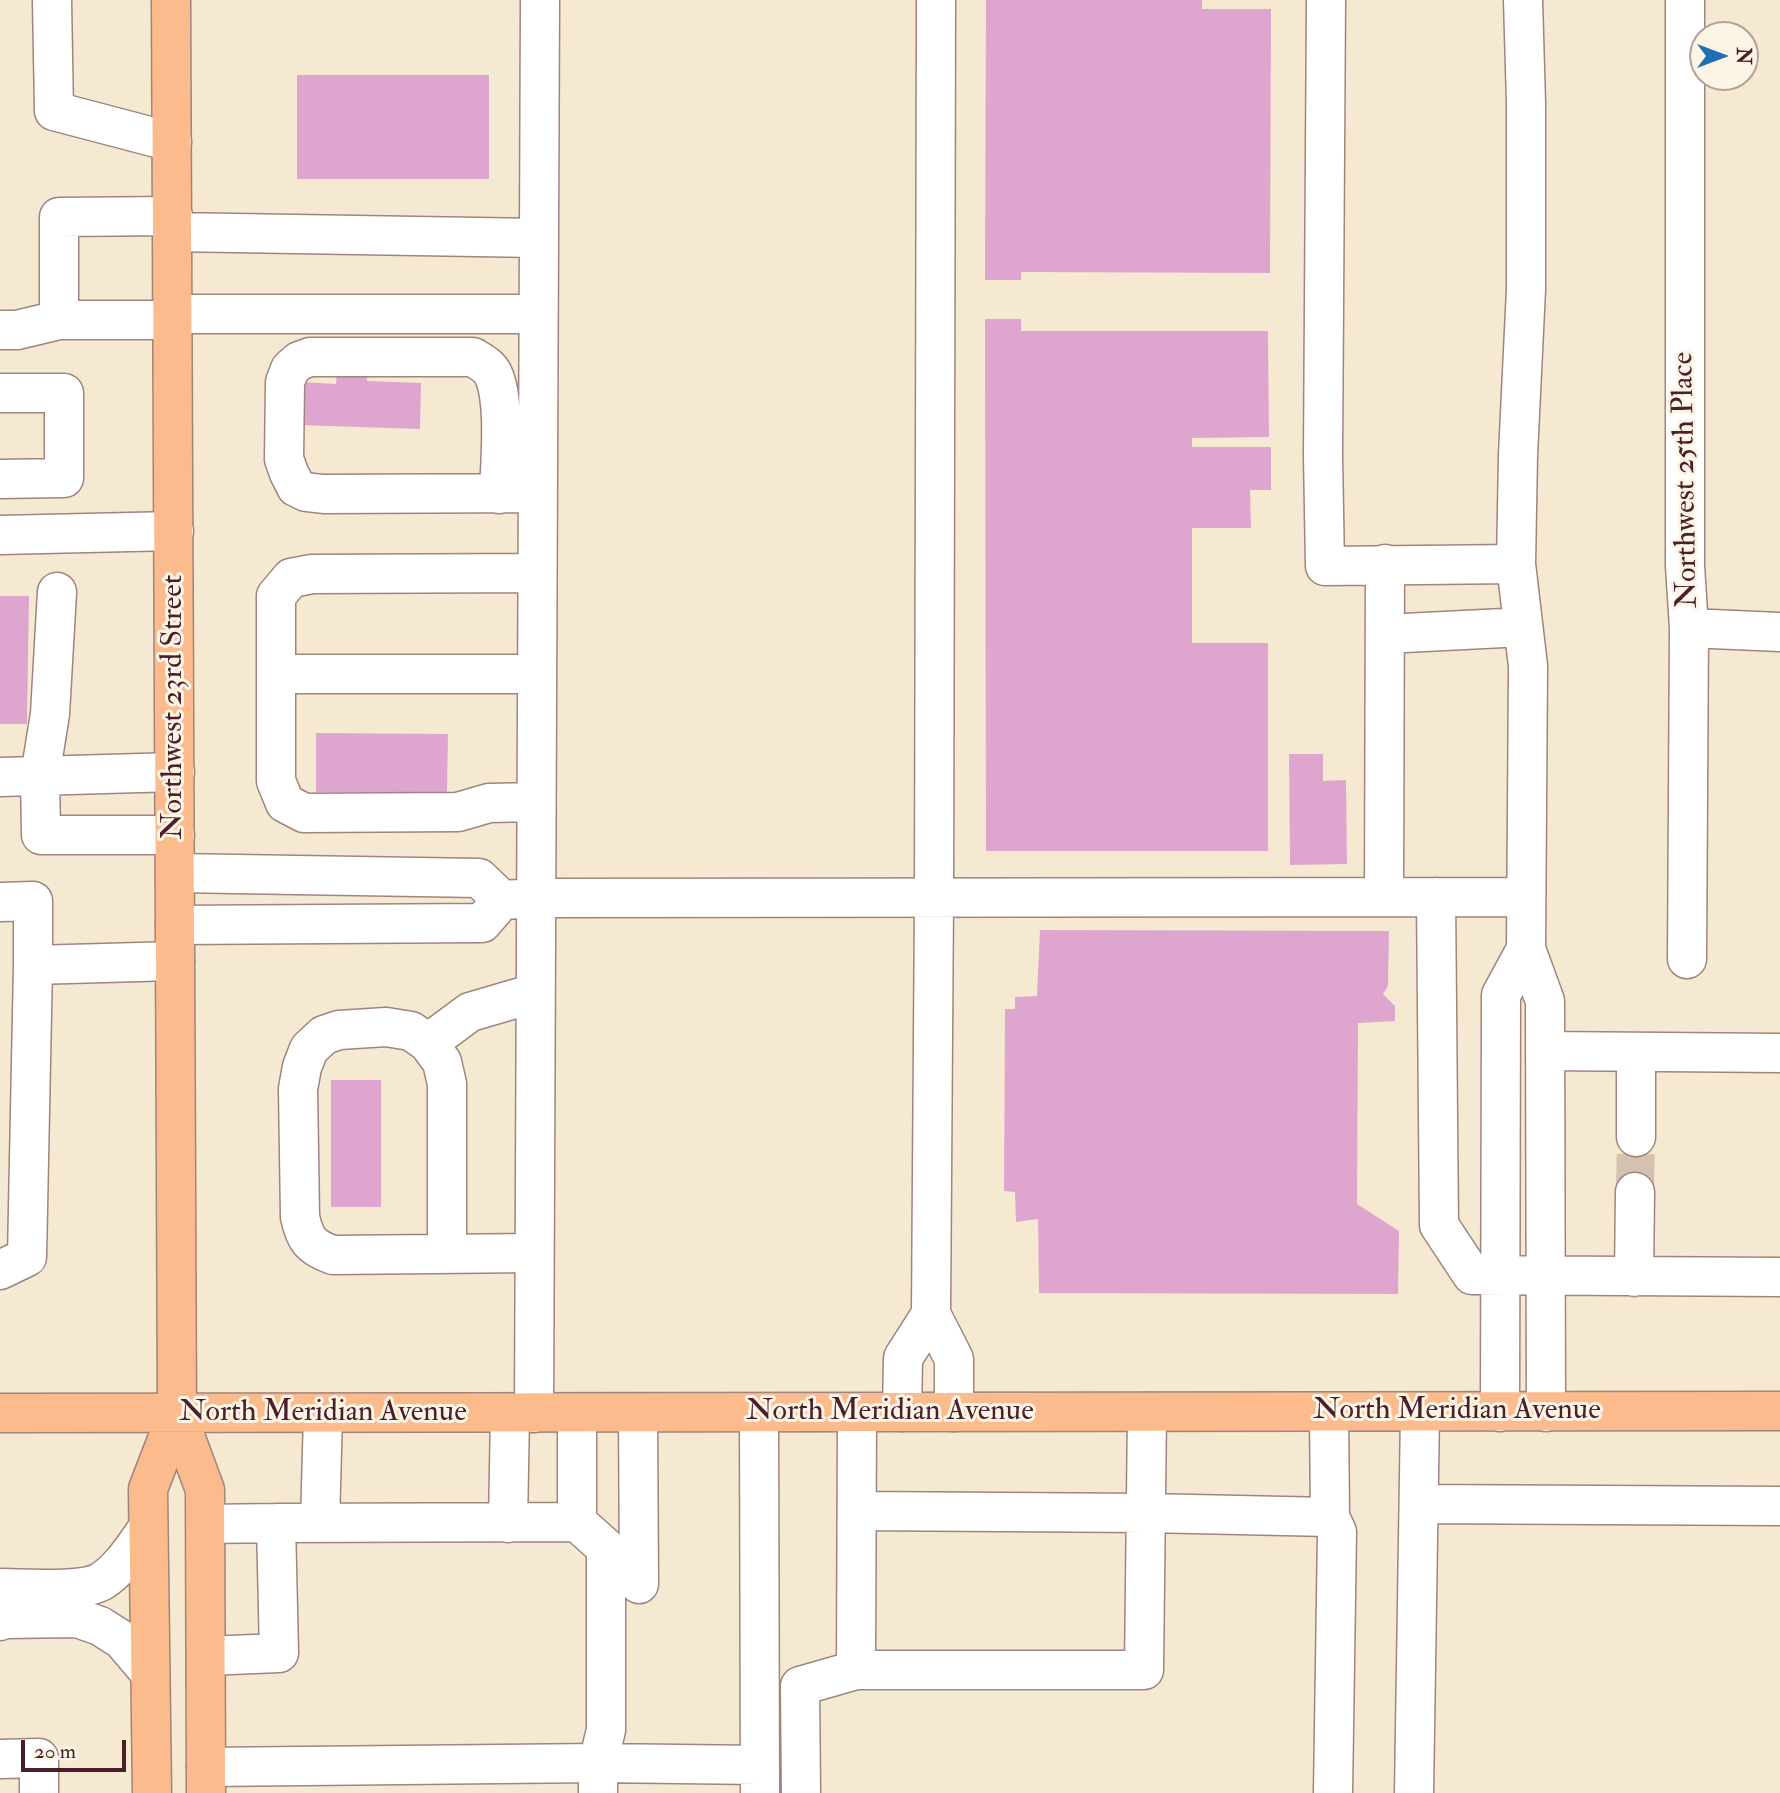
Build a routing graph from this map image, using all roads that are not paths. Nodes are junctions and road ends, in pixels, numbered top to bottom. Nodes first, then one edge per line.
1 (52, 0) edge
2 (171, 0) edge
3 (540, 0) edge
4 (936, 0) edge
5 (1326, 0) edge
6 (1523, 0) edge
7 (1685, 0) edge
8 (172, 142) junction
9 (173, 224) junction
10 (538, 238) junction
11 (538, 314) junction
12 (172, 317) junction
13 (59, 320) junction
14 (0, 331) edge
15 (0, 393) edge
16 (0, 479) edge
17 (537, 493) junction
18 (499, 494) junction
19 (174, 531) junction
20 (0, 535) edge
21 (1385, 564) junction
22 (1516, 564) junction
23 (537, 573) junction
24 (57, 592) dead end
25 (1523, 627) junction
26 (1689, 628) junction
27 (1780, 632) edge
28 (1385, 634) junction
29 (276, 674) junction
30 (537, 674) junction
31 (175, 772) junction
32 (0, 776) edge
33 (40, 776) junction
34 (536, 802) junction
35 (175, 835) junction
36 (175, 873) junction
37 (1384, 897) junction
38 (1436, 897) junction
39 (1526, 897) junction
40 (934, 898) junction
41 (519, 899) junction
42 (0, 902) edge
43 (175, 943) junction
44 (1526, 949) junction
45 (1687, 959) dead end
46 (33, 965) junction
47 (535, 993) junction
48 (428, 1043) junction
49 (1545, 1051) junction
50 (1636, 1052) junction
51 (1780, 1053) edge
52 (15, 1070) edge
53 (1636, 1136) tunnel mouth
54 (1635, 1192) tunnel mouth
55 (534, 1253) junction
56 (446, 1254) junction
57 (0, 1270) edge
58 (1500, 1276) junction
59 (1546, 1276) junction
60 (1634, 1277) junction
61 (1780, 1277) edge
62 (931, 1314) junction
63 (902, 1412) junction
64 (954, 1412) junction
65 (1147, 1412) junction
66 (1329, 1412) junction
67 (1420, 1412) junction
68 (1500, 1412) junction
69 (1546, 1412) junction
70 (1780, 1412) edge
71 (578, 1413) junction
72 (638, 1413) junction
73 (759, 1413) junction
74 (857, 1413) junction
75 (1, 1414) edge
76 (177, 1414) junction
77 (323, 1414) junction
78 (522, 1414) junction
79 (1419, 1504) junction
80 (1780, 1506) edge
81 (857, 1511) junction
82 (1146, 1513) junction
83 (1330, 1517) junction
84 (577, 1522) junction
85 (276, 1523) junction
86 (320, 1523) junction
87 (509, 1523) junction
88 (206, 1524) junction
89 (148, 1528) junction
90 (639, 1584) dead end
91 (0, 1588) edge
92 (0, 1621) edge
93 (206, 1656) junction
94 (856, 1670) junction
95 (150, 1673) junction
96 (0, 1759) edge
97 (598, 1778) edge
98 (760, 1779) edge
99 (206, 1780) edge
100 (39, 1793) edge
101 (152, 1793) edge
102 (801, 1793) edge
103 (1333, 1793) edge
104 (1414, 1793) edge

1 - 8 street
2 - 8 main road, Northwest 23rd Street
3 - 10 street
4 - 40 street
5 - 21 street
6 - 22 street
7 - 26 street, Northwest 25th Place
8 - 9 main road, Northwest 23rd Street
9 - 10 street
9 - 12 main road, Northwest 23rd Street
9 - 13 street
10 - 11 street
11 - 12 street
11 - 17 street
12 - 13 street
12 - 19 main road, Northwest 23rd Street
13 - 14 street
15 - 16 street
17 - 18 street
17 - 23 street
18 - 18 street
19 - 20 street
19 - 31 main road, Northwest 23rd Street
21 - 22 street
21 - 28 street
22 - 25 street
23 - 29 street
23 - 30 street
24 - 33 street
25 - 28 street
25 - 39 street
26 - 27 street
26 - 45 street, Northwest 25th Place
28 - 37 street
29 - 30 street
29 - 34 street
30 - 34 street
31 - 33 street
31 - 35 main road, Northwest 23rd Street
32 - 33 street
33 - 35 street
34 - 41 street
35 - 36 main road, Northwest 23rd Street
36 - 41 street
36 - 43 main road, Northwest 23rd Street
37 - 38 street
37 - 40 street
38 - 39 street
38 - 58 street
39 - 44 street
40 - 41 street
40 - 62 street
41 - 43 street
41 - 47 street
42 - 46 street
43 - 46 street
43 - 76 main road, Northwest 23rd Street
44 - 49 street
44 - 58 street
46 - 52 street
47 - 48 street
47 - 55 street
48 - 56 street
48 - 56 street
49 - 50 street
49 - 59 street
50 - 51 street
50 - 53 street
52 - 57 street
54 - 60 street
55 - 56 street
55 - 78 street
58 - 59 street
58 - 68 street
59 - 60 street
59 - 69 street
60 - 61 street
62 - 63 street
62 - 64 street
63 - 64 main road, North Meridian Avenue
63 - 74 main road, North Meridian Avenue
64 - 65 main road, North Meridian Avenue
65 - 66 main road, North Meridian Avenue
65 - 82 street
66 - 67 main road, North Meridian Avenue
66 - 83 street
67 - 68 main road, North Meridian Avenue
67 - 79 street
68 - 69 main road, North Meridian Avenue
69 - 70 main road, North Meridian Avenue
71 - 72 main road, North Meridian Avenue
71 - 78 main road, North Meridian Avenue
71 - 84 street
72 - 73 main road, North Meridian Avenue
72 - 90 street
73 - 74 main road, North Meridian Avenue
73 - 98 street
74 - 81 street
75 - 76 main road, North Meridian Avenue
76 - 77 main road, North Meridian Avenue
76 - 88 main road, Northwest 23rd Street
76 - 89 main road, Northwest 23rd Street
77 - 78 main road, North Meridian Avenue
77 - 86 street
78 - 87 street
79 - 80 street
79 - 104 street
81 - 82 street
81 - 94 street
82 - 83 street
82 - 94 street
83 - 103 street
84 - 87 street
84 - 97 street
85 - 86 street
85 - 88 street
85 - 93 street
86 - 87 street
88 - 93 main road, Northwest 23rd Street
89 - 91 street
89 - 95 main road, Northwest 23rd Street
92 - 95 street
93 - 99 main road, Northwest 23rd Street
94 - 102 street
95 - 101 main road, Northwest 23rd Street
96 - 100 street
97 - 98 street
97 - 99 street

